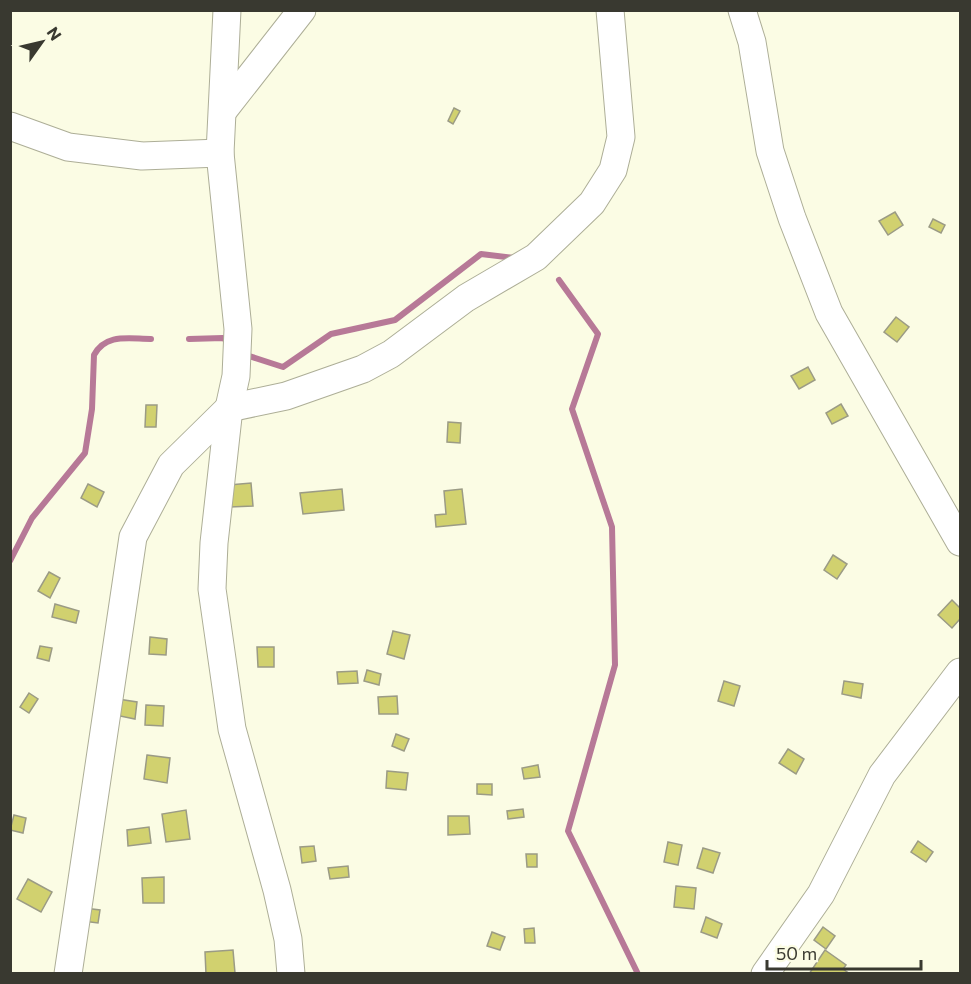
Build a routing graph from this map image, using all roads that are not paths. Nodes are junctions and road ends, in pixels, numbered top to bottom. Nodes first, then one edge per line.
1 (227, 10) edge
2 (302, 10) edge
3 (609, 10) edge
4 (742, 10) edge
5 (223, 111) junction
6 (10, 126) edge
7 (220, 153) junction
8 (229, 408) junction
9 (960, 542) edge
10 (960, 672) edge
11 (69, 974) edge
12 (291, 974) edge
13 (765, 974) edge

1 - 5 street
2 - 5 street
3 - 8 street
4 - 9 street
5 - 7 street
6 - 7 street
7 - 8 street
8 - 11 street
8 - 12 street
10 - 13 street

